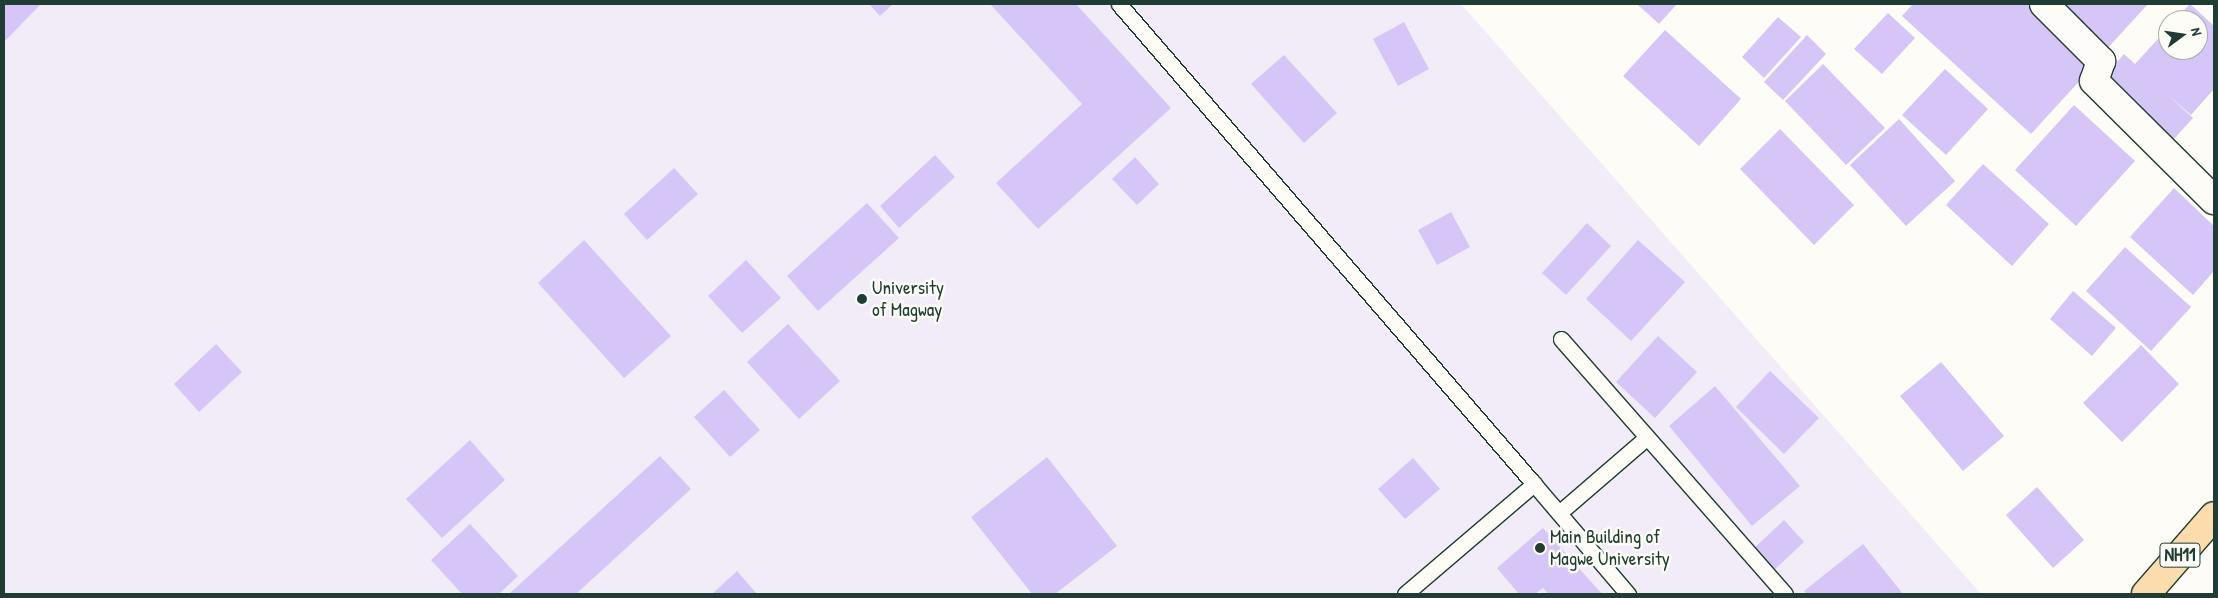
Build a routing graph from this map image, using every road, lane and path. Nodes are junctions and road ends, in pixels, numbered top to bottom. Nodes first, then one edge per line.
1 (1119, 4) edge
2 (2044, 4) edge
3 (2214, 200) edge
4 (1561, 338) dead end
5 (1647, 437) junction
6 (1534, 484) junction
7 (1559, 513) junction
8 (2214, 516) edge
9 (1405, 594) edge
10 (1628, 594) edge
11 (1785, 594) edge
12 (2146, 594) edge

1 - 6 lane
2 - 3 street
4 - 5 lane
5 - 7 lane
5 - 11 lane
6 - 7 lane
6 - 9 lane
7 - 10 lane
8 - 12 highway, NH11

